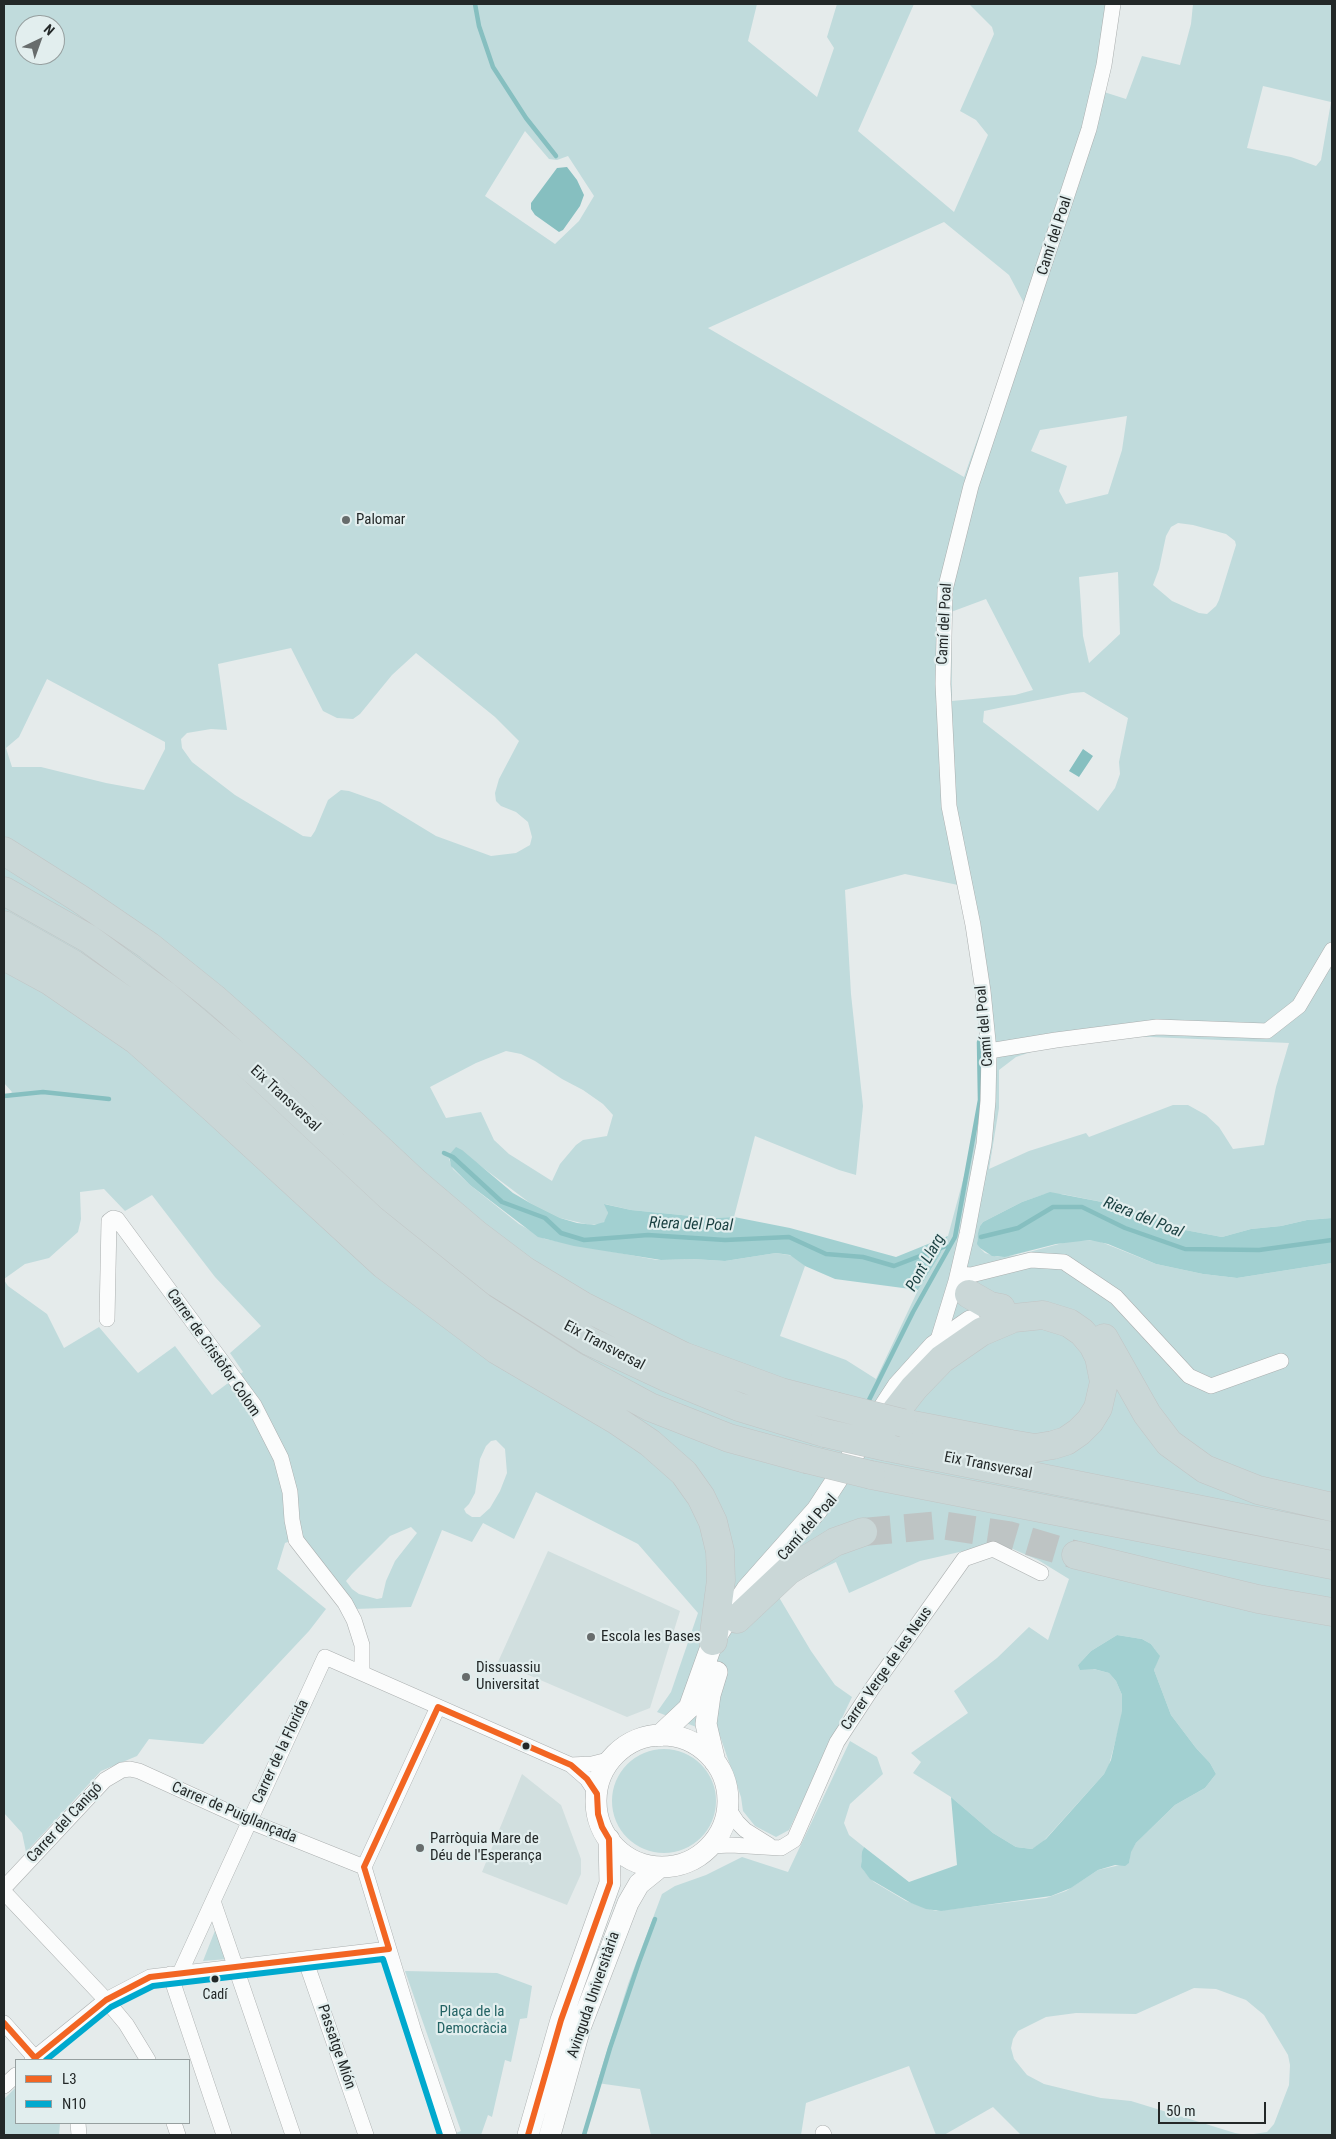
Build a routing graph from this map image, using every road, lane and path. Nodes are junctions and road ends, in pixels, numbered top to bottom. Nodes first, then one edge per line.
1 (1113, 4) edge
2 (4, 851) edge
3 (4, 891) edge
4 (4, 925) edge
5 (1332, 950) edge
6 (4, 956) edge
7 (989, 1051) junction
8 (961, 1283) junction
9 (1001, 1308) junction
10 (107, 1319) dead end
11 (970, 1321) junction
12 (937, 1343) junction
13 (1281, 1361) dead end
14 (900, 1417) junction
15 (1332, 1506) edge
16 (862, 1532) tunnel mouth
17 (1332, 1536) edge
18 (1076, 1556) tunnel mouth
19 (1332, 1565) edge
20 (1041, 1572) dead end
21 (1332, 1612) edge
22 (737, 1619) junction
23 (713, 1642) junction
24 (362, 1672) junction
25 (438, 1707) junction
26 (659, 1736) junction
27 (612, 1759) junction
28 (715, 1762) junction
29 (570, 1765) junction
30 (105, 1780) joint
31 (597, 1794) junction
32 (728, 1802) junction
33 (249, 1821) junction
34 (609, 1839) junction
35 (710, 1846) junction
36 (773, 1848) junction
37 (364, 1867) junction
38 (660, 1867) junction
39 (4, 1888) edge
40 (4, 1892) edge
41 (213, 1901) junction
42 (389, 1949) junction
43 (305, 1959) junction
44 (236, 1968) junction
45 (175, 1974) junction
46 (106, 2000) junction
47 (4, 2023) edge
48 (34, 2059) edge
49 (36, 2059) edge
50 (147, 2059) edge
51 (15, 2076) edge
52 (4, 2086) edge
53 (224, 2135) edge
54 (293, 2135) edge
55 (366, 2135) edge
56 (449, 2135) edge
57 (528, 2135) edge
58 (550, 2135) edge

1 - 7 street, Camí del Poal
2 - 14 highway, bridge
3 - 17 highway, Eix Transversal, bridge
4 - 19 highway, Eix Transversal, bridge
5 - 7 street
6 - 23 highway
7 - 8 street, Camí del Poal
8 - 9 highway
8 - 11 street, Camí del Poal
8 - 12 street, Camí del Poal
8 - 13 street
9 - 11 highway
9 - 15 highway
10 - 24 street, Carrer de Cristòfor Colom
11 - 12 street, Camí del Poal
11 - 14 street, Camí del Poal
12 - 23 street, Camí del Poal
14 - 14 highway
14 - 22 street, Camí del Poal
16 - 22 highway
18 - 21 highway
20 - 36 street, Carrer Verge de les Neus
22 - 28 street, Camí del Poal
23 - 26 street, Camí del Poal
24 - 25 street
24 - 33 street, Carrer de la Florida
25 - 29 street
25 - 37 street
26 - 27 street
26 - 28 street
27 - 29 street
27 - 31 street
28 - 32 street
29 - 31 street
30 - 33 street, Carrer de Puigllançada
30 - 39 street, Carrer del Canigó
31 - 34 street
32 - 35 street
32 - 36 street
33 - 37 street, Carrer de Puigllançada
33 - 41 street, Carrer de la Florida
34 - 38 street
34 - 57 street, Avinguda Universitària
35 - 36 street, Carrer Verge de les Neus
35 - 38 street
37 - 42 street
38 - 58 street, Avinguda Universitària
40 - 46 street
41 - 44 street
41 - 45 street, Carrer de la Florida
42 - 43 street
42 - 56 street
43 - 44 street
43 - 55 street, Passatge Mión
44 - 45 street
44 - 54 street
45 - 46 street
45 - 53 street
46 - 49 street
46 - 50 street
47 - 48 street
51 - 52 street

